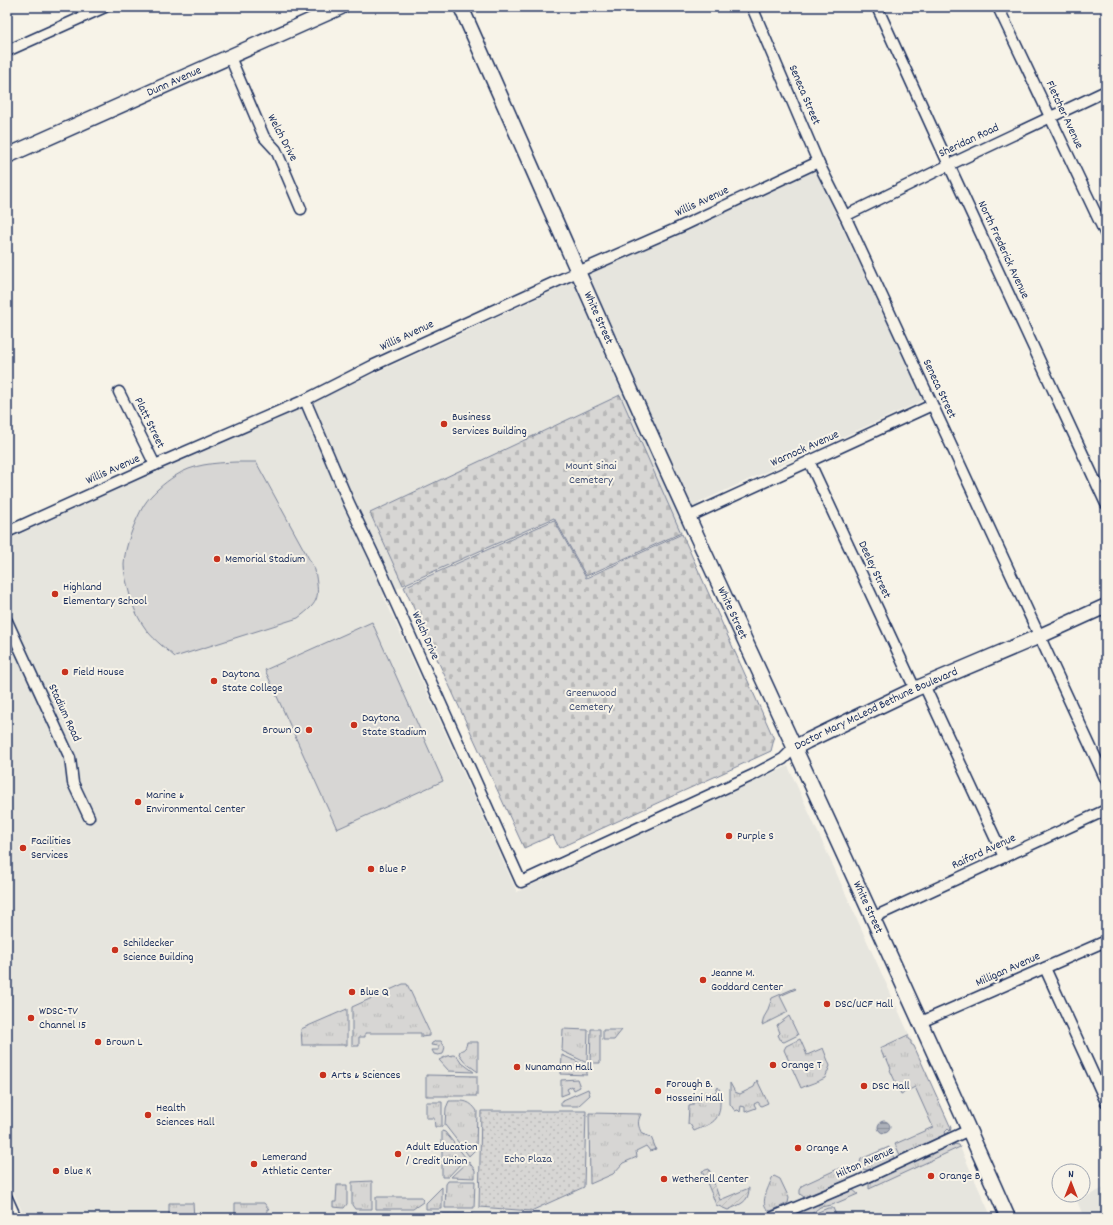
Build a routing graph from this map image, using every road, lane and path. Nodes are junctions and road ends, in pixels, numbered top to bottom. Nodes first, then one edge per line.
1 (106, 7) edge
2 (341, 7) edge
3 (461, 7) edge
4 (752, 7) edge
5 (877, 7) edge
6 (998, 7) edge
7 (7, 51) edge
8 (230, 57) junction
9 (1106, 91) edge
10 (1051, 117) junction
11 (7, 156) edge
12 (818, 162) junction
13 (949, 165) junction
14 (301, 209) dead end
15 (845, 216) junction
16 (1106, 235) edge
17 (578, 272) junction
18 (119, 392) dead end
19 (305, 400) junction
20 (932, 406) junction
21 (809, 461) junction
22 (155, 465) junction
23 (1106, 504) edge
24 (688, 517) junction
25 (7, 532) edge
26 (1106, 606) edge
27 (7, 621) edge
28 (1040, 636) junction
29 (920, 687) junction
30 (794, 748) junction
31 (1106, 780) edge
32 (1106, 810) edge
33 (90, 817) dead end
34 (1004, 857) junction
35 (521, 882) joint
36 (872, 918) junction
37 (1106, 941) edge
38 (1045, 968) junction
39 (920, 1022) junction
40 (1106, 1102) edge
41 (969, 1130) junction
42 (7, 1198) edge
43 (16, 1218) edge
44 (771, 1218) edge
45 (1008, 1218) edge

1 - 7 street
2 - 8 street, Dunn Avenue
3 - 17 street, White Street
4 - 12 street, Seneca Street
5 - 13 street, North Frederick Avenue
6 - 10 street, Fletcher Avenue
8 - 11 street, Dunn Avenue
8 - 14 street, Welch Drive
9 - 10 street, Sheridan Road
10 - 13 street, Sheridan Road
10 - 16 street, Fletcher Avenue
12 - 15 street, Seneca Street
12 - 17 street, Willis Avenue
13 - 15 street, Sheridan Road
13 - 23 street, North Frederick Avenue
15 - 20 street, Seneca Street
17 - 19 street, Willis Avenue
17 - 24 street, White Street
18 - 22 street, Platt Street
19 - 22 street, Willis Avenue
19 - 35 street, Welch Drive
20 - 21 street, Warnock Avenue
20 - 28 street, Seneca Street
21 - 24 street, Warnock Avenue
21 - 29 street, Deeley Street
22 - 25 street, Willis Avenue
24 - 30 street, White Street
26 - 28 street, Doctor Mary McLeod Bethune Boulevard
27 - 33 street, Stadium Road
28 - 29 street, Doctor Mary McLeod Bethune Boulevard
28 - 31 street, Seneca Street
29 - 30 street, Doctor Mary McLeod Bethune Boulevard
29 - 34 street, Deeley Street
30 - 35 street, Doctor Mary McLeod Bethune Boulevard
30 - 36 street, White Street
32 - 34 street, Raiford Avenue
34 - 36 street, Raiford Avenue
36 - 39 street, White Street
37 - 38 street, Milligan Avenue
38 - 39 street, Milligan Avenue
38 - 40 street
39 - 41 street, White Street
41 - 44 street, Hilton Avenue
41 - 45 street, White Street
42 - 43 street

